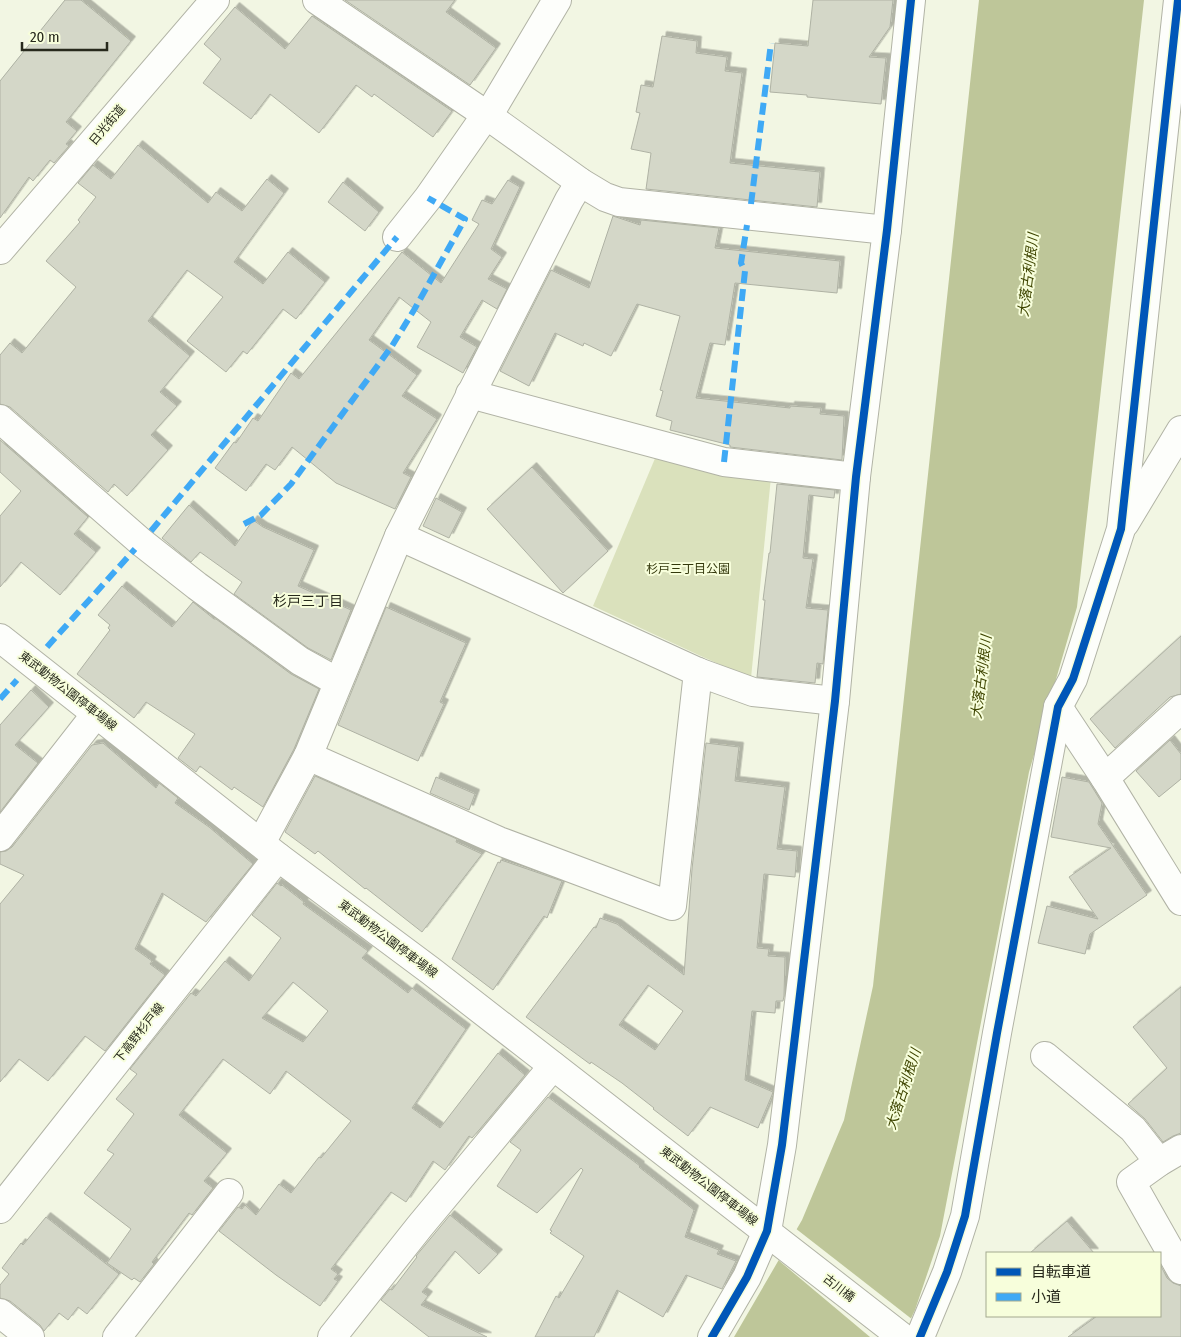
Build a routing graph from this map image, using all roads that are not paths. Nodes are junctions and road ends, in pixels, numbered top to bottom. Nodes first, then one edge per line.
1 (215, 0) edge
2 (317, 0) edge
3 (557, 0) edge
4 (910, 0) edge
5 (1178, 0) edge
6 (488, 116) junction
7 (580, 182) junction
8 (887, 230) junction
9 (397, 237) dead end
10 (0, 250) edge
11 (470, 394) junction
12 (0, 419) edge
13 (1181, 430) edge
14 (856, 477) junction
15 (1121, 528) junction
16 (399, 536) junction
17 (0, 638) edge
18 (698, 672) junction
19 (338, 682) junction
20 (834, 701) junction
21 (1058, 706) junction
22 (1181, 709) edge
23 (96, 714) junction
24 (308, 756) junction
25 (1105, 778) junction
26 (0, 837) edge
27 (270, 850) junction
28 (1181, 901) edge
29 (1045, 1056) dead end
30 (553, 1066) junction
31 (1170, 1156) edge
32 (229, 1193) dead end
33 (0, 1209) edge
34 (772, 1235) junction
35 (1181, 1270) edge
36 (0, 1313) edge
37 (30, 1337) edge
38 (117, 1337) edge
39 (332, 1337) edge
40 (712, 1337) edge
41 (902, 1337) edge
42 (920, 1337) edge

1 - 10 street, 日光街道
2 - 6 street
3 - 6 street
4 - 8 street
5 - 15 street
6 - 7 street
6 - 9 street
7 - 8 street
7 - 11 street, 下高野杉戸線
8 - 14 street
11 - 14 street
11 - 16 street, 下高野杉戸線
12 - 19 street
13 - 15 street
14 - 20 street
15 - 21 street
16 - 18 street
16 - 19 street, 下高野杉戸線
17 - 23 street, 東武動物公園停車場線
18 - 20 street
18 - 24 street
19 - 24 street, 下高野杉戸線
20 - 34 street
21 - 25 street
21 - 42 street
22 - 25 street
23 - 26 street
23 - 27 street, 東武動物公園停車場線
24 - 27 street, 下高野杉戸線
25 - 28 street
27 - 30 street, 東武動物公園停車場線
27 - 33 street, 下高野杉戸線
29 - 31 street
30 - 34 street, 東武動物公園停車場線
30 - 39 street
31 - 35 street
32 - 38 street
34 - 40 street
34 - 41 street, 古川橋
36 - 37 street

